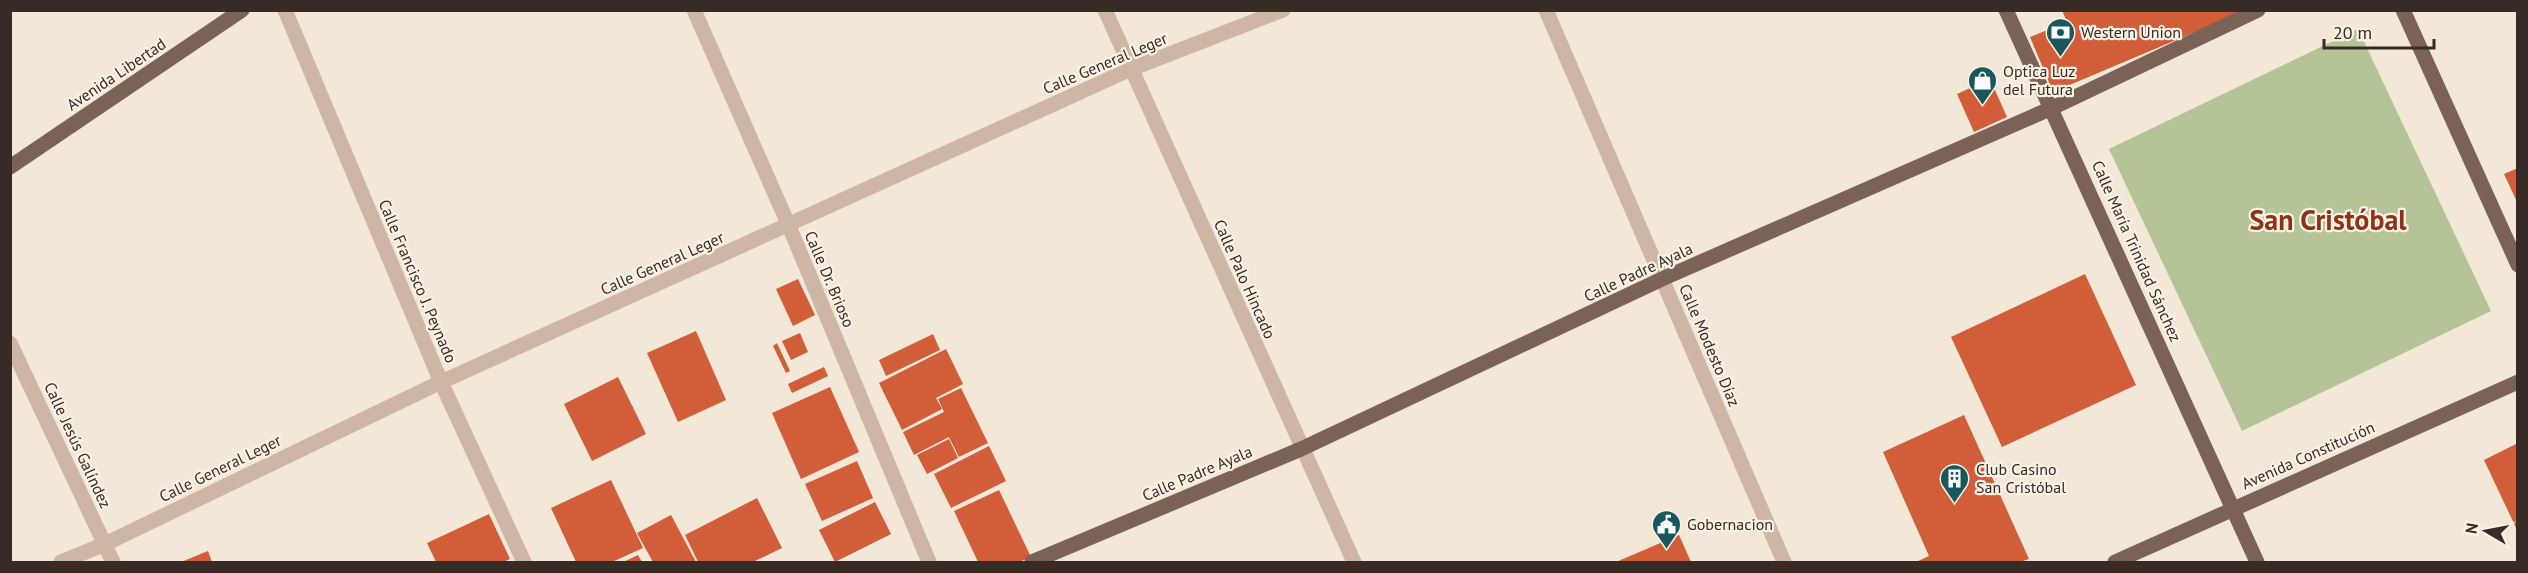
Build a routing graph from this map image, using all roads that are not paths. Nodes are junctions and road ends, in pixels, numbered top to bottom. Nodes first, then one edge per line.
1 (242, 10) edge
2 (285, 10) edge
3 (694, 10) edge
4 (1105, 10) edge
5 (1283, 10) edge
6 (1546, 10) edge
7 (2006, 10) edge
8 (2258, 10) edge
9 (2403, 10) edge
10 (1131, 69) junction
11 (2052, 108) junction
12 (10, 167) edge
13 (789, 226) junction
14 (2517, 265) edge
15 (1662, 279) junction
16 (10, 343) edge
17 (441, 382) junction
18 (2517, 382) edge
19 (1301, 449) junction
20 (2234, 507) junction
21 (105, 544) junction
22 (61, 562) edge
23 (113, 562) edge
24 (524, 562) edge
25 (929, 562) edge
26 (1032, 562) edge
27 (1354, 562) edge
28 (1784, 562) edge
29 (2115, 562) edge
30 (2257, 562) edge

1 - 12 main road, Avenida Libertad
2 - 17 street, Calle Francisco J. Peynado
3 - 13 street, Calle Dr. Brioso
4 - 10 street, Calle Palo Hincado
5 - 10 street, Calle General Leger
6 - 15 street, Calle Modesto Díaz
7 - 11 main road, Calle María Trinidad Sánchez
8 - 11 main road, Calle Padre Ayala
9 - 14 main road
10 - 13 street, Calle General Leger
10 - 19 street, Calle Palo Hincado
11 - 15 main road, Calle Padre Ayala
11 - 20 main road, Calle María Trinidad Sánchez
13 - 17 street, Calle General Leger
13 - 25 street, Calle Dr. Brioso
15 - 19 main road, Calle Padre Ayala
15 - 28 street, Calle Modesto Díaz
16 - 21 street, Calle Jesús Galíndez
17 - 21 street, Calle General Leger
17 - 24 street, Calle Francisco J. Peynado
18 - 20 main road, Avenida Constitución
19 - 26 main road, Calle Padre Ayala
19 - 27 street, Calle Palo Hincado
20 - 29 main road, Avenida Constitución
20 - 30 main road, Calle María Trinidad Sánchez
21 - 22 street, Calle General Leger
21 - 23 street, Calle Jesús Galíndez

